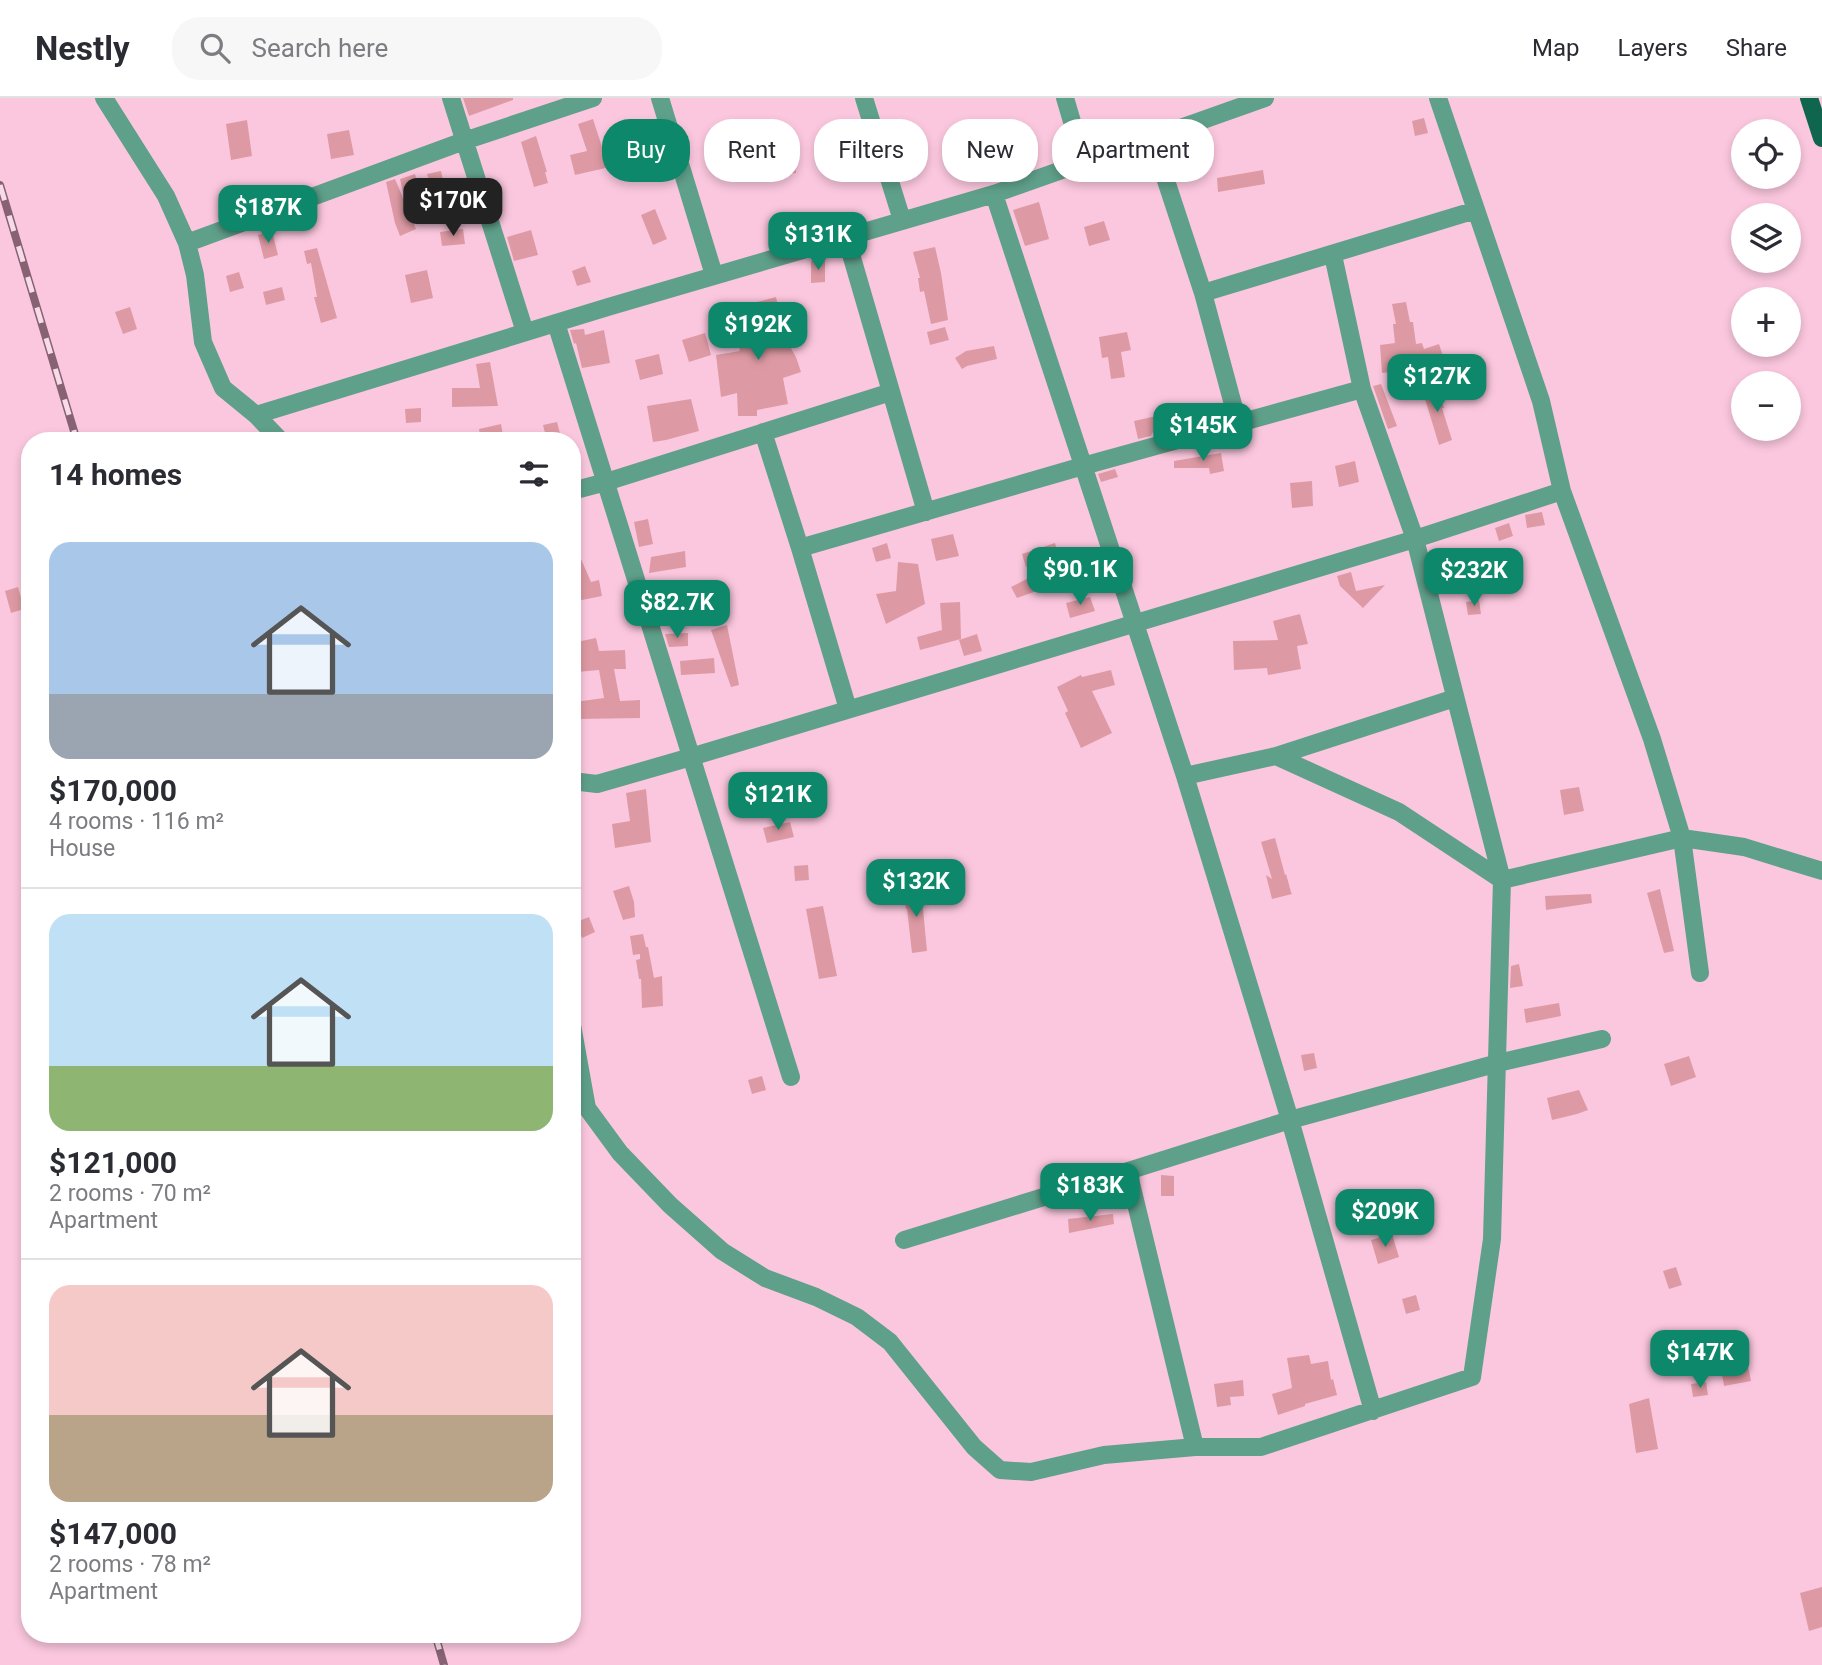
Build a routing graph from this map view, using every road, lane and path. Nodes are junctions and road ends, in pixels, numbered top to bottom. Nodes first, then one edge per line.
1 (104, 98) edge
2 (451, 98) edge
3 (593, 98) edge
4 (660, 98) edge
5 (864, 98) edge
6 (1065, 98) edge
7 (1265, 98) edge
8 (1438, 98) edge
9 (1809, 98) edge
10 (1071, 119) edge
11 (1206, 119) edge
12 (1822, 138) edge
13 (464, 141) junction
14 (1052, 173) edge
15 (1166, 182) edge
16 (994, 194) junction
17 (1476, 210) junction
18 (902, 220) junction
19 (846, 237) junction
20 (187, 243) junction
21 (1333, 255) junction
22 (714, 275) junction
23 (1203, 293) junction
24 (556, 323) junction
25 (525, 332) junction
26 (1362, 389) junction
27 (891, 392) junction
28 (256, 415) junction
29 (1238, 423) junction
30 (272, 432) edge
31 (763, 432) junction
32 (1083, 466) junction
33 (606, 482) junction
34 (581, 489) edge
35 (1563, 491) junction
36 (926, 512) junction
37 (1415, 539) junction
38 (800, 548) junction
39 (1135, 622) junction
40 (1455, 698) junction
41 (848, 709) junction
42 (1276, 756) junction
43 (691, 757) junction
44 (1185, 776) junction
45 (581, 781) edge
46 (1682, 838) junction
47 (1822, 871) edge
48 (1502, 880) junction
49 (1700, 973) dead end
50 (1602, 1039) dead end
51 (1498, 1063) junction
52 (581, 1075) edge
53 (791, 1077) dead end
54 (1290, 1119) junction
55 (1128, 1171) junction
56 (904, 1240) dead end
57 (1373, 1410) junction
58 (1195, 1447) junction

1 - 20 street
2 - 13 street
3 - 13 street
4 - 22 street
5 - 18 street
6 - 10 street
7 - 11 street
8 - 17 street
9 - 12 main road
13 - 20 street
13 - 25 street
14 - 16 street
15 - 23 street
16 - 18 street
16 - 32 street
17 - 21 street
17 - 35 street
18 - 19 street
19 - 22 street
19 - 27 street
20 - 28 street
21 - 23 street
21 - 26 street
22 - 24 street
23 - 29 street
24 - 25 street
24 - 33 street
25 - 28 street
26 - 29 street
26 - 37 street
27 - 31 street
27 - 36 street
28 - 30 street
29 - 32 street
31 - 33 street
31 - 38 street
32 - 36 street
32 - 39 street
33 - 34 street
33 - 43 street
35 - 37 street
35 - 46 street
36 - 38 street
37 - 39 street
37 - 40 street
38 - 41 street
39 - 41 street
39 - 44 street
40 - 42 street
40 - 48 street
41 - 43 street
42 - 44 street
42 - 48 street
43 - 45 street
43 - 53 street
44 - 54 street
46 - 47 street
46 - 48 street
46 - 49 street
48 - 51 street
50 - 51 street
51 - 54 street
51 - 57 street
52 - 58 street
54 - 55 street
54 - 57 street
55 - 56 street
55 - 58 street
57 - 58 street

